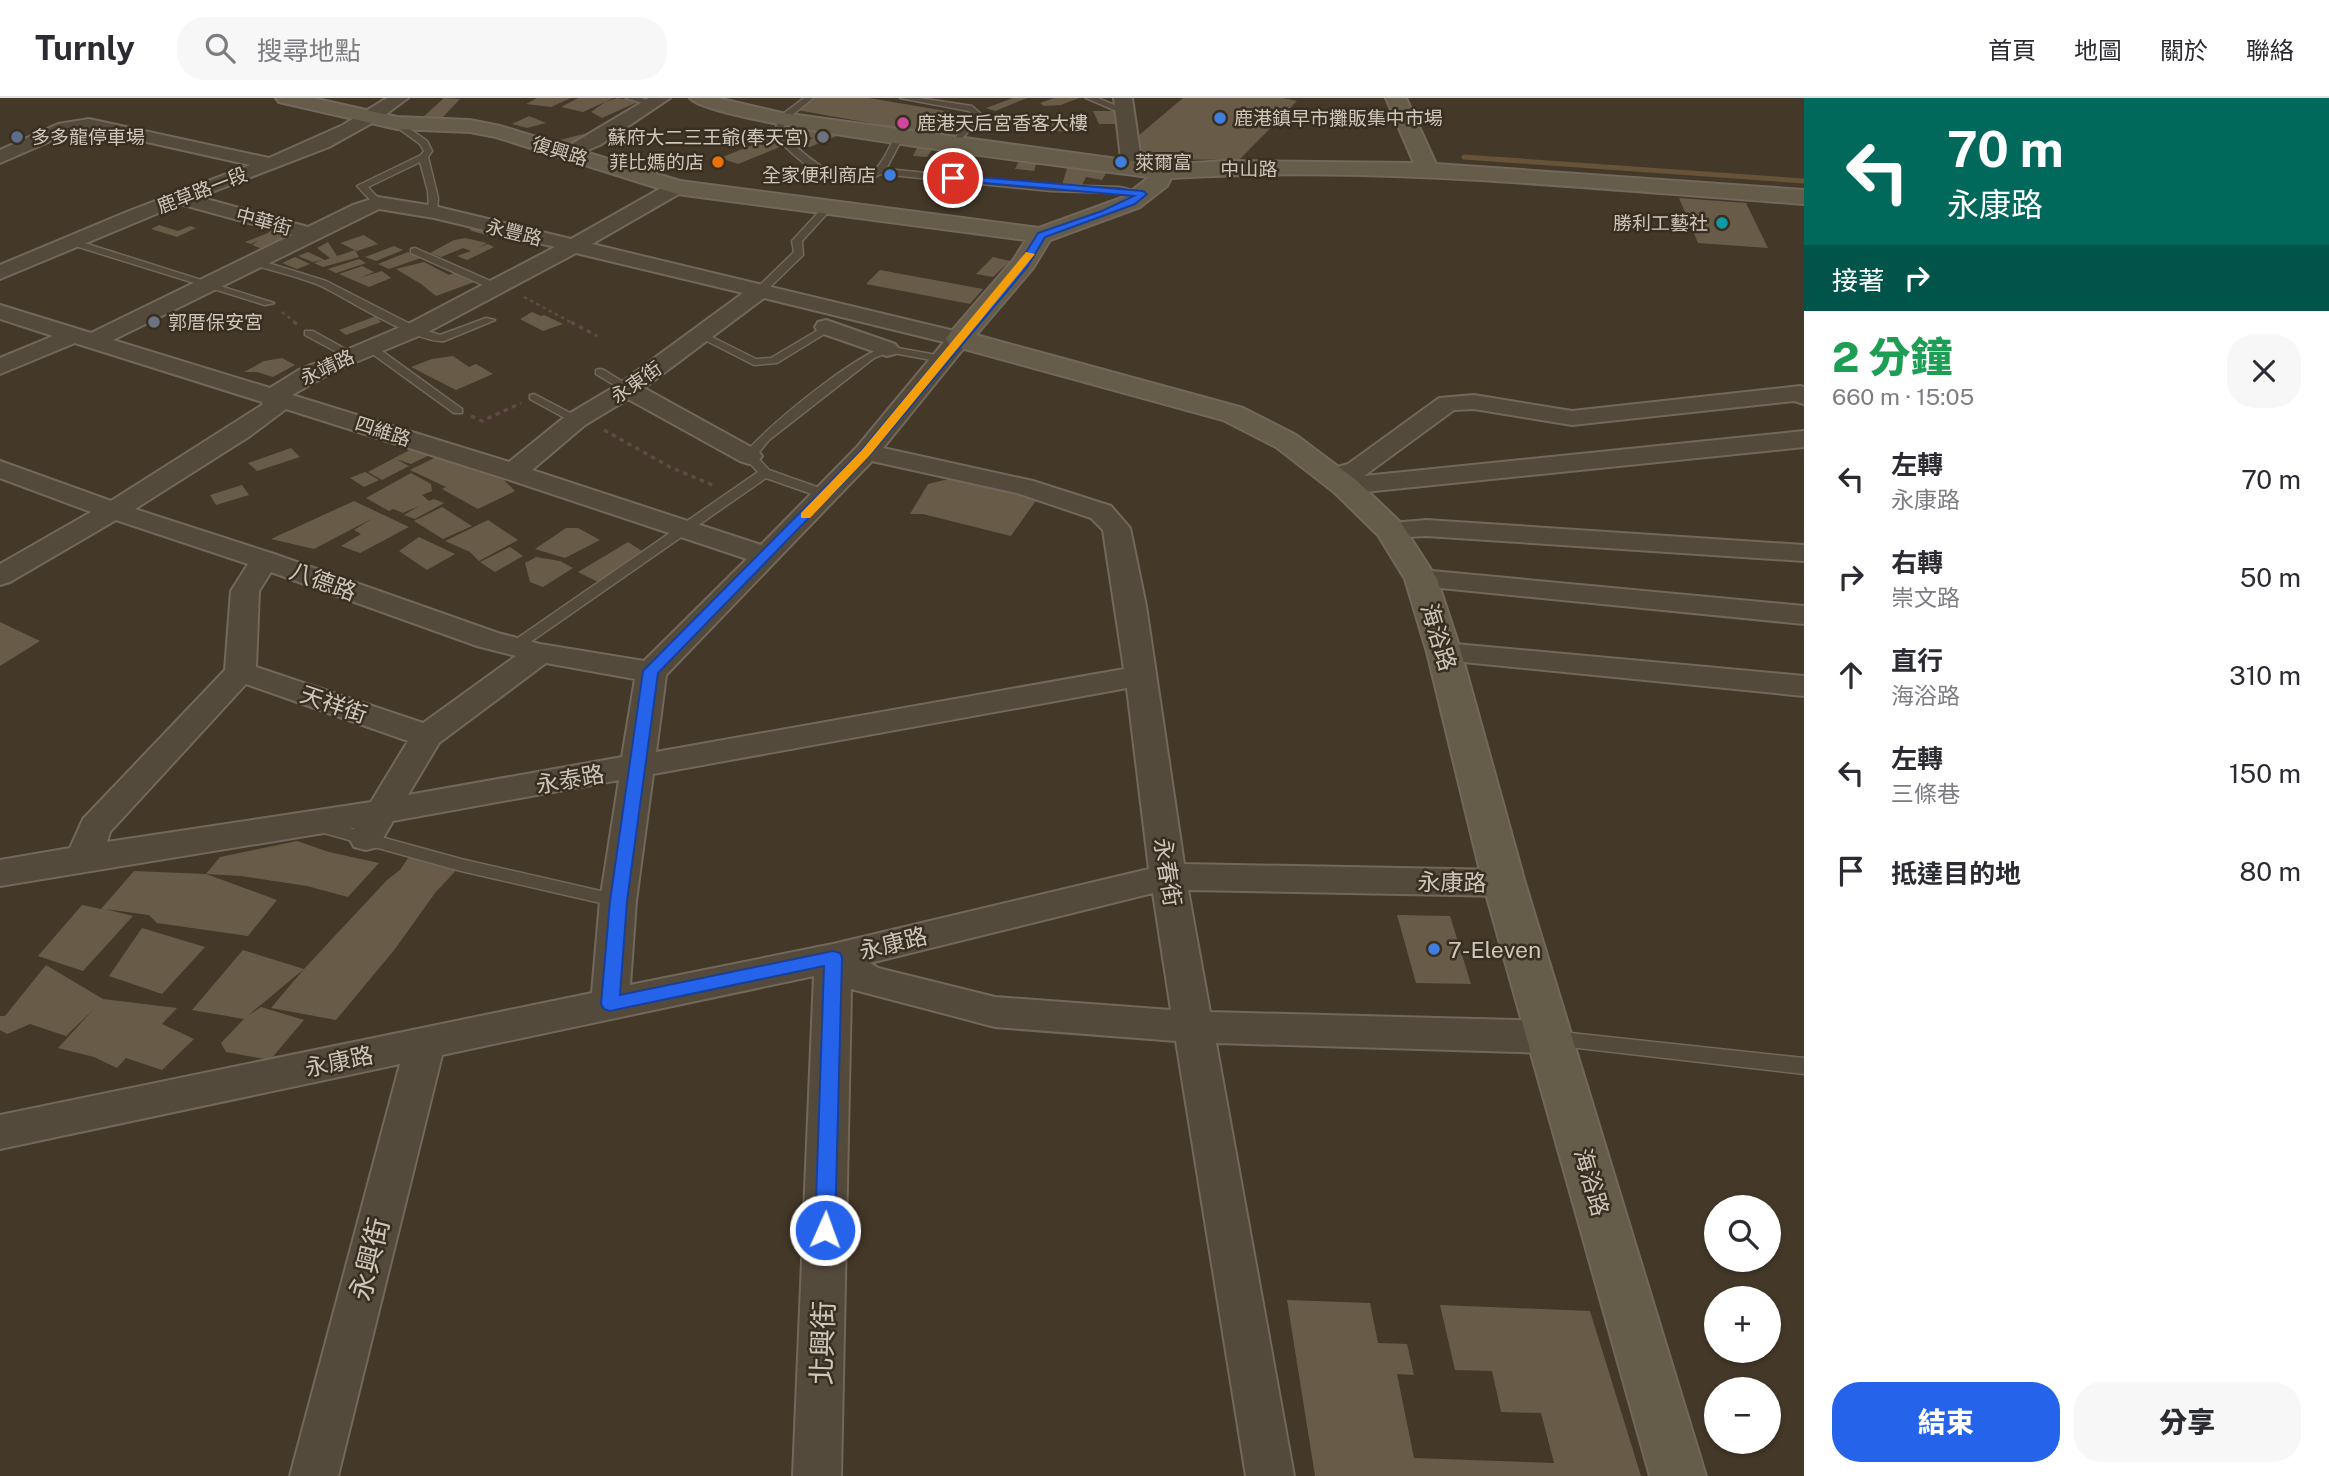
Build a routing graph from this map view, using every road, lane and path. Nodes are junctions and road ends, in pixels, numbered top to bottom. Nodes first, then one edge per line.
1 (286, 98) edge
2 (399, 98) edge
3 (630, 98) edge
4 (700, 98) edge
5 (809, 98) edge
6 (904, 98) edge
7 (1090, 98) edge
8 (1396, 98) edge
9 (657, 100) edge
10 (1124, 105) edge
11 (372, 118) junction
12 (782, 119) junction
13 (397, 123) junction
14 (899, 137) junction
15 (953, 145) junction
16 (566, 153) junction
17 (0, 157) edge
18 (424, 157) junction
19 (270, 163) junction
20 (1132, 167) junction
21 (1428, 170) junction
22 (880, 171) junction
23 (1161, 172) junction
24 (677, 187) junction
25 (1143, 194) junction
26 (1804, 197) edge
27 (179, 198) junction
28 (378, 203) junction
29 (829, 206) junction
30 (434, 212) junction
31 (309, 233) junction
32 (1041, 235) junction
33 (72, 242) junction
34 (574, 246) junction
35 (415, 251) dead end
36 (252, 261) junction
37 (0, 273) edge
38 (205, 283) junction
39 (498, 288) junction
40 (753, 297) junction
41 (269, 303) joint
42 (0, 312) edge
43 (490, 320) dead end
44 (829, 328) junction
45 (414, 330) junction
46 (309, 332) joint
47 (700, 335) junction
48 (597, 336) dead end
49 (83, 338) junction
50 (887, 349) junction
51 (950, 349) junction
52 (360, 351) junction
53 (0, 367) edge
54 (600, 372) dead end
55 (628, 389) junction
56 (274, 397) junction
57 (534, 397) joint
58 (1804, 397) edge
59 (458, 411) joint
60 (576, 420) junction
61 (1804, 439) edge
62 (866, 452) junction
63 (757, 464) junction
64 (0, 470) edge
65 (513, 472) junction
66 (1339, 482) junction
67 (735, 494) junction
68 (827, 495) junction
69 (114, 511) junction
70 (685, 529) junction
71 (1390, 530) junction
72 (1804, 553) edge
73 (765, 556) junction
74 (264, 560) junction
75 (0, 576) edge
76 (1421, 579) junction
77 (1804, 615) edge
78 (527, 650) junction
79 (1444, 652) junction
80 (651, 671) junction
81 (240, 672) junction
82 (1139, 676) junction
83 (1804, 686) edge
84 (427, 736) junction
85 (638, 767) junction
86 (374, 825) junction
87 (83, 858) junction
88 (0, 873) edge
89 (1168, 877) junction
90 (1504, 883) junction
91 (618, 901) junction
92 (833, 958) junction
93 (610, 1004) junction
94 (1194, 1027) junction
95 (1550, 1037) junction
96 (425, 1043) junction
97 (1804, 1066) edge
98 (0, 1132) edge
99 (314, 1476) edge
100 (817, 1476) edge
101 (1270, 1476) edge
102 (1678, 1476) edge

1 - 11 street, 復興路
2 - 11 street, 鹿草路一段
3 - 9 lane
4 - 12 street, 中山路
5 - 12 lane
6 - 15 lane
7 - 10 lane
8 - 21 street
9 - 16 street
10 - 20 street
11 - 13 street, 復興路
11 - 19 street, 鹿草路一段
12 - 14 street, 中山路
12 - 22 lane
13 - 16 street, 復興路
13 - 18 lane
14 - 15 street, 中山路
14 - 22 lane
15 - 20 street, 中山路
16 - 24 street, 復興路
17 - 19 street
18 - 28 lane
18 - 30 lane
19 - 27 street, 鹿草路一段
20 - 23 street, 中山路
21 - 23 street, 中山路
21 - 26 street, 中山路
22 - 25 lane
23 - 25 street
24 - 29 street, 復興路
24 - 34 street, 永靖路
25 - 32 street
27 - 31 street, 中華街
27 - 33 street, 鹿草路一段
28 - 30 street, 永豐路
28 - 31 street
29 - 32 street, 復興路
29 - 40 lane
30 - 34 street, 永豐路
31 - 36 street
32 - 51 street
33 - 37 street, 鹿草路一段
33 - 38 lane
34 - 39 street, 永靖路
34 - 40 street, 永豐路
35 - 39 lane
36 - 38 street
36 - 45 lane
38 - 41 lane
38 - 49 street
39 - 45 street, 永靖路
39 - 48 path
40 - 44 street
40 - 47 street, 永東街
40 - 51 street, 永豐路
41 - 46 path
42 - 49 street, 四維路
43 - 45 lane
44 - 47 lane
44 - 50 street
45 - 52 street, 永靖路
46 - 52 lane
47 - 55 street, 永東街
49 - 53 street
49 - 56 street, 四維路
50 - 51 lane
50 - 63 lane
51 - 62 street
51 - 66 street, 海浴路
52 - 56 street, 永靖路
52 - 59 lane
54 - 55 lane
55 - 60 street, 永東街
55 - 63 street
56 - 65 street, 四維路
56 - 69 street, 永靖路
57 - 59 path
57 - 60 lane
58 - 66 street
60 - 65 street, 永東街
60 - 67 path
61 - 66 street
62 - 68 street
62 - 82 street, 永春街
63 - 67 lane
63 - 68 lane
64 - 69 street, 八德路
65 - 70 street, 四維路
66 - 71 street, 海浴路
67 - 70 lane
68 - 73 street
69 - 74 street, 八德路
69 - 75 street, 永靖路
70 - 73 street, 四維路
70 - 78 lane
71 - 72 street
71 - 76 street, 海浴路
73 - 80 street
74 - 78 street, 八德路
74 - 81 street
76 - 77 street
76 - 79 street, 海浴路
78 - 80 street, 八德路
78 - 84 street
79 - 83 street
79 - 90 street, 海浴路
80 - 85 street
81 - 84 street, 天祥街
81 - 87 street
82 - 85 street, 永泰路
82 - 89 street, 永春街
84 - 86 street
85 - 86 street, 永泰路
85 - 91 street
86 - 87 street, 永泰路
86 - 91 lane
87 - 88 street, 永泰路
89 - 90 street, 永康路
89 - 92 street, 永康路
89 - 94 street, 永春街
90 - 95 street, 海浴路
91 - 93 street
92 - 93 street, 永康路
92 - 94 street
92 - 100 street, 北興街
93 - 96 street, 永康路
94 - 95 street
94 - 101 street, 永春街
95 - 97 lane
95 - 102 street, 海浴路
96 - 98 street, 永康路
96 - 99 street, 永興街

